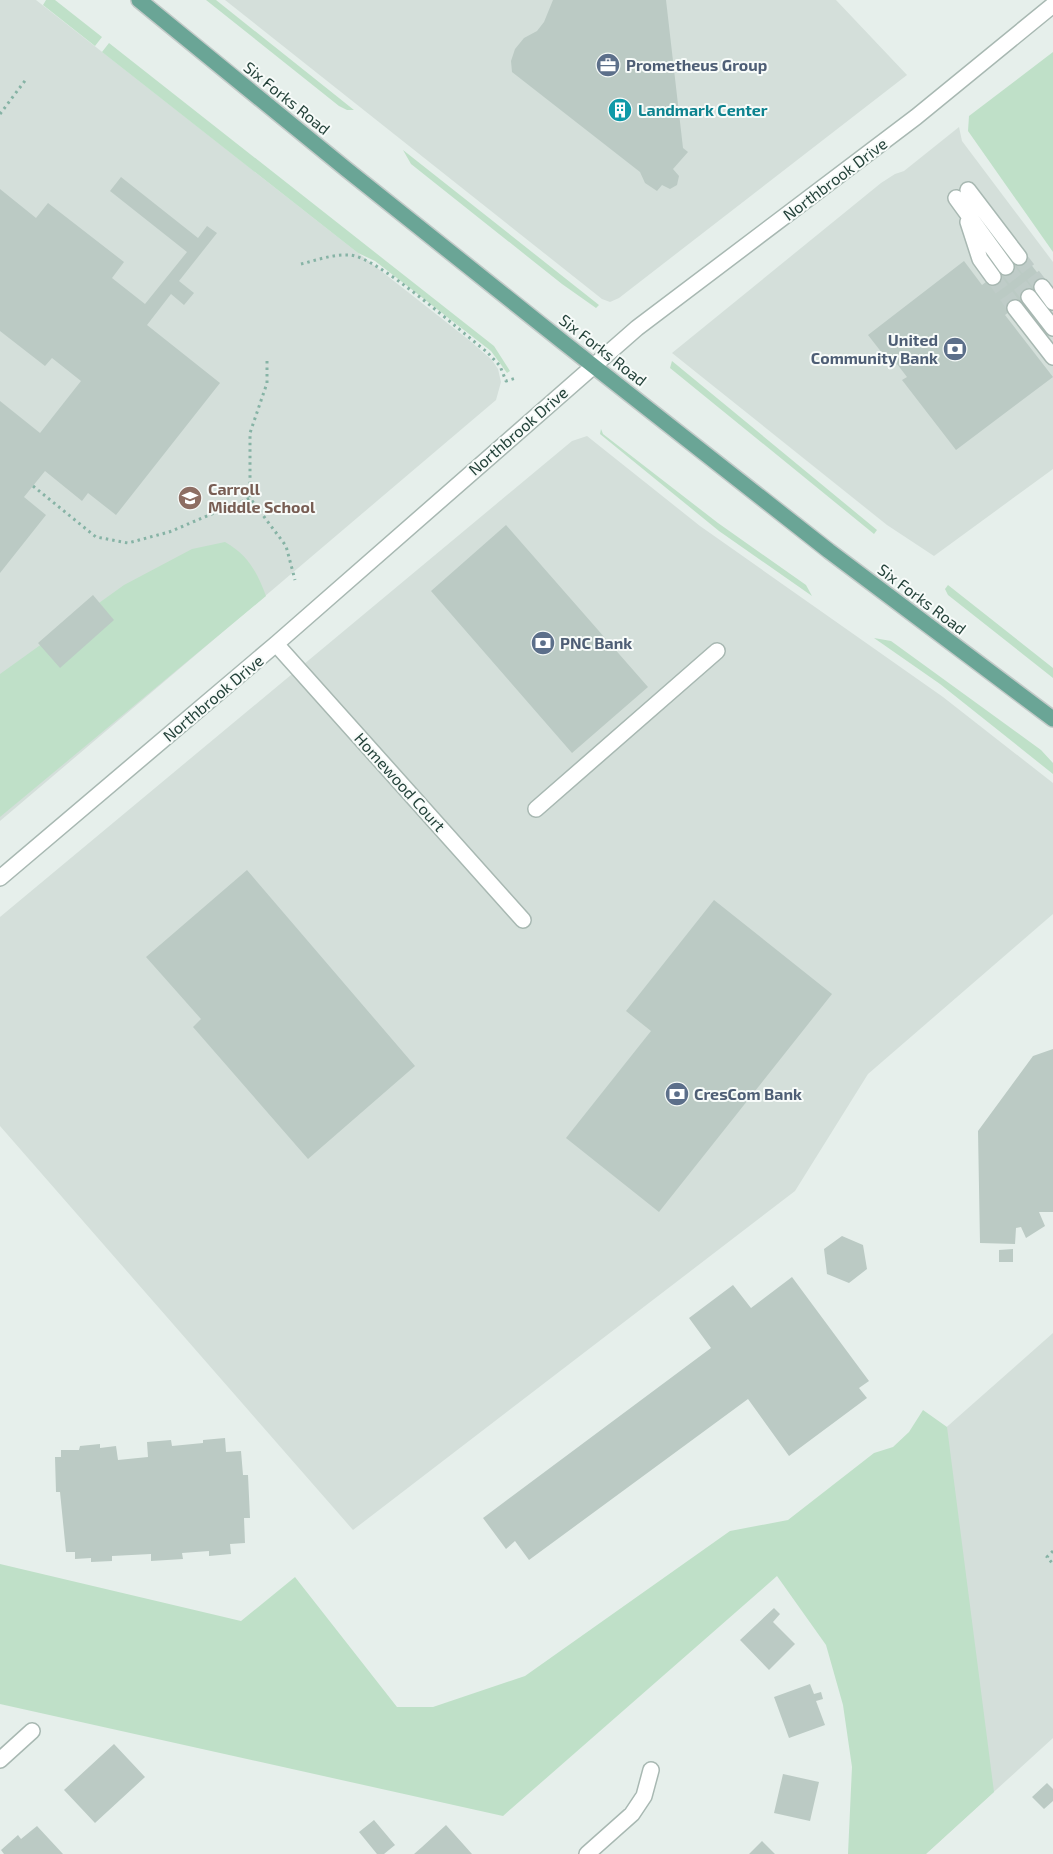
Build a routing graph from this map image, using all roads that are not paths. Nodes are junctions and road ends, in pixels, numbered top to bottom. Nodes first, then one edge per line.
1 (139, 0) edge
2 (1053, 5) edge
3 (963, 200) junction
4 (1019, 257) tunnel mouth
5 (1006, 266) tunnel mouth
6 (993, 277) tunnel mouth
7 (1042, 287) tunnel mouth
8 (1029, 297) tunnel mouth
9 (1053, 302) edge
10 (1015, 308) tunnel mouth
11 (1053, 328) edge
12 (1053, 357) edge
13 (594, 365) junction
14 (276, 644) junction
15 (717, 651) dead end
16 (1053, 719) edge
17 (536, 809) dead end
18 (0, 878) edge
19 (523, 920) dead end
20 (32, 1731) dead end
21 (0, 1760) edge
22 (650, 1770) dead end
23 (587, 1854) edge

1 - 13 main road, Six Forks Road
2 - 13 street, Northbrook Drive
3 - 4 street
3 - 5 street
3 - 6 street
7 - 9 street
8 - 11 street
10 - 12 street
13 - 14 street, Northbrook Drive
13 - 16 main road, Six Forks Road
14 - 18 street, Northbrook Drive
14 - 19 street, Homewood Court
15 - 17 street
20 - 21 street
22 - 23 street

